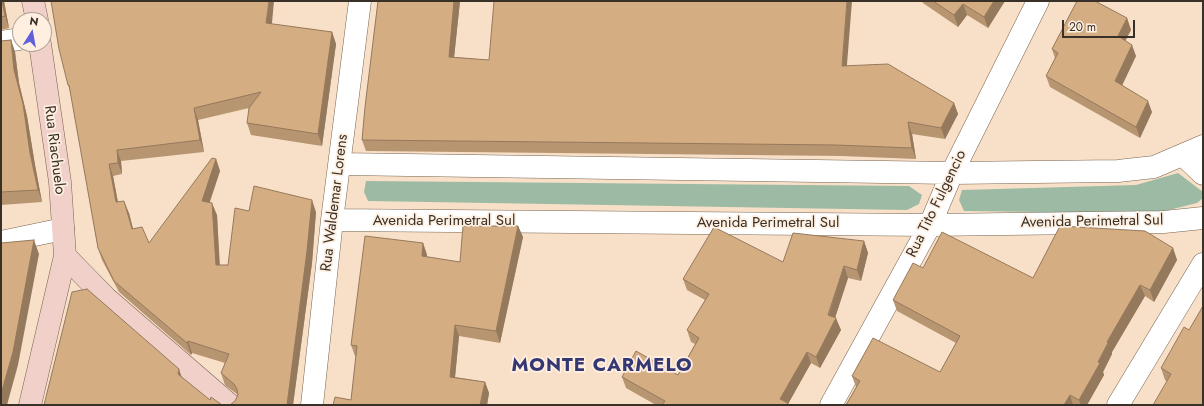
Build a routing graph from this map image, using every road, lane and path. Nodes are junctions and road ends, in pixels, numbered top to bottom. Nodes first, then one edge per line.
1 (34, 1) edge
2 (360, 1) edge
3 (1038, 1) edge
4 (36, 12) edge
5 (12, 40) edge
6 (1, 42) edge
7 (41, 52) edge
8 (1203, 146) edge
9 (1183, 155) junction
10 (340, 164) junction
11 (952, 173) junction
12 (1203, 174) edge
13 (1203, 218) edge
14 (332, 220) junction
15 (930, 225) junction
16 (63, 229) junction
17 (1, 242) edge
18 (65, 256) junction
19 (1203, 264) edge
20 (30, 405) edge
21 (230, 405) edge
22 (312, 405) edge
23 (831, 405) edge
24 (1118, 405) edge

1 - 4 main road
2 - 10 street, Rua Waldemar Lorens
3 - 11 street, Rua Tito Fulgencio
5 - 6 street
7 - 16 main road, Rua Riachuelo
8 - 9 street
9 - 11 street
9 - 12 street
10 - 11 street
10 - 14 street, Rua Waldemar Lorens
11 - 15 street, Rua Tito Fulgencio
13 - 15 street, Avenida Perimetral Sul
14 - 15 street, Avenida Perimetral Sul
14 - 22 street, Rua Waldemar Lorens
15 - 23 street, Rua Tito Fulgencio
16 - 17 street
16 - 18 main road, Rua Riachuelo
18 - 20 main road, Rua Riachuelo
18 - 21 main road
19 - 24 street

